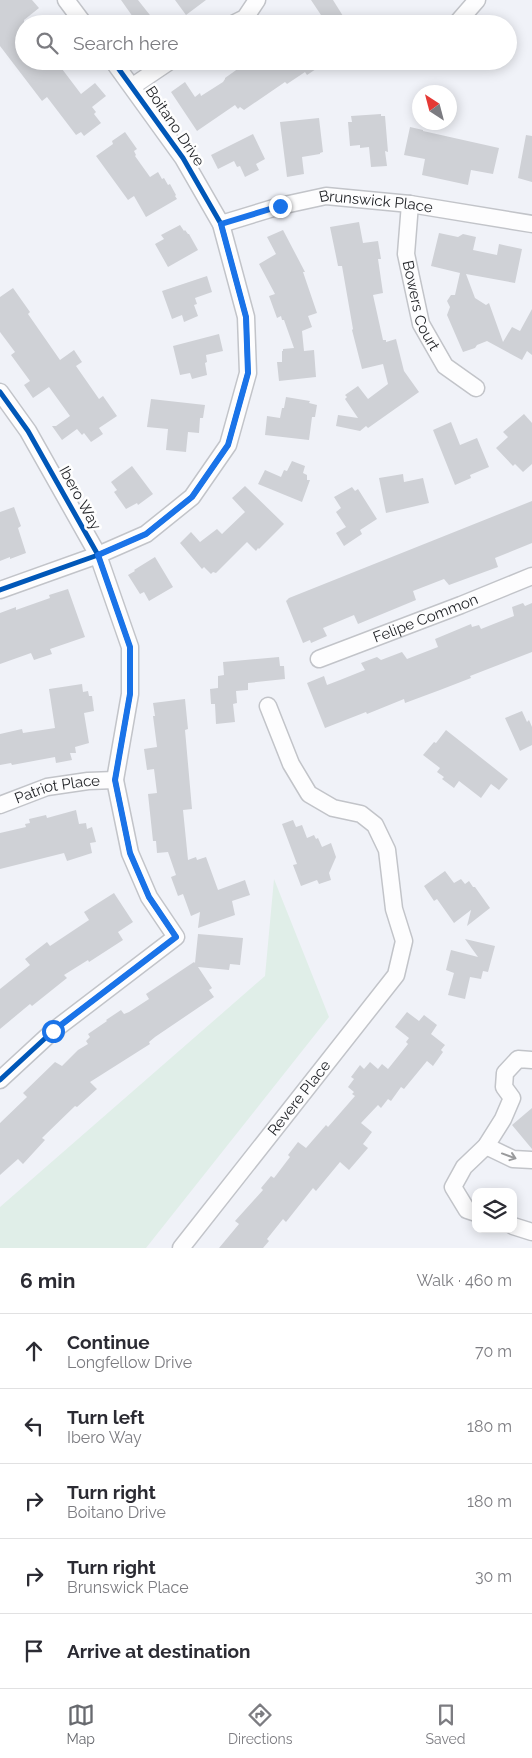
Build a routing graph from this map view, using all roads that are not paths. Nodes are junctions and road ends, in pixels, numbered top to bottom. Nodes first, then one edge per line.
1 (66, 0) edge
2 (257, 0) edge
3 (477, 0) edge
4 (77, 15) edge
5 (246, 15) edge
6 (463, 15) edge
7 (120, 70) edge
8 (157, 70) edge
9 (133, 86) junction
10 (410, 204) junction
11 (221, 224) junction
12 (532, 224) edge
13 (476, 388) dead end
14 (0, 392) edge
15 (98, 555) junction
16 (532, 576) edge
17 (0, 590) edge
18 (319, 659) dead end
19 (268, 706) dead end
20 (115, 780) junction
21 (0, 805) edge
22 (532, 1060) edge
23 (0, 1080) edge
24 (486, 1146) junction
25 (532, 1160) edge
26 (472, 1212) edge
27 (517, 1227) edge
28 (532, 1232) edge
29 (181, 1248) edge

1 - 4 street
2 - 5 street
3 - 6 street
7 - 9 street, Boitano Drive
8 - 9 street
9 - 11 street, Boitano Drive
10 - 11 street, Brunswick Place
10 - 12 street, Brunswick Place
10 - 13 street, Bowers Court
11 - 15 street, Boitano Drive
14 - 15 street, Ibero Way
15 - 17 street, Boitano Drive
15 - 20 street, Ibero Way
16 - 18 street, Felipe Common
19 - 29 street, Revere Place
20 - 21 street, Patriot Place
20 - 23 street, Ibero Way
22 - 24 street
24 -> 25 street
24 - 26 street
27 - 28 street

